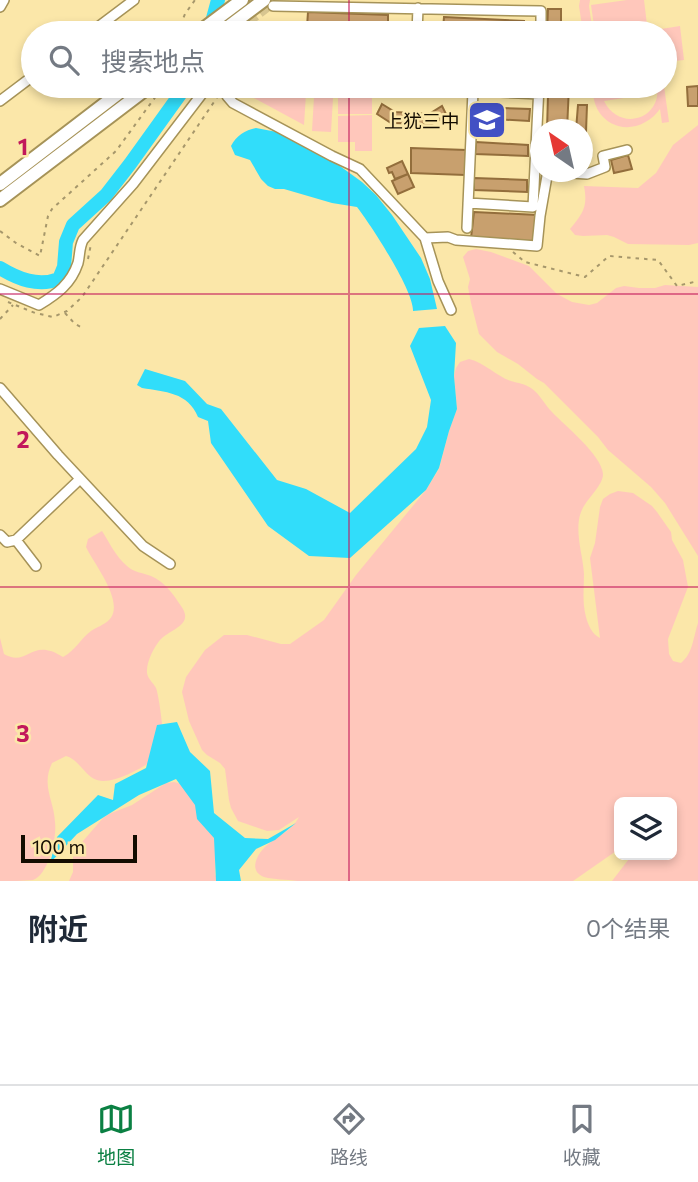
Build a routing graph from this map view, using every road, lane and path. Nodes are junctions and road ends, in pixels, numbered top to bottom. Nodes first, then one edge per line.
1 (4, 0) edge
2 (134, 0) edge
3 (195, 0) edge
4 (242, 0) edge
5 (268, 3) edge
6 (452, 4) edge
7 (0, 6) edge
8 (418, 8) junction
9 (106, 21) edge
10 (182, 21) edge
11 (214, 21) edge
12 (239, 21) edge
13 (417, 21) edge
14 (541, 21) edge
15 (21, 85) edge
16 (118, 98) edge
17 (128, 98) edge
18 (155, 98) edge
19 (199, 98) edge
20 (218, 98) edge
21 (229, 98) edge
22 (473, 98) edge
23 (539, 98) edge
24 (0, 101) edge
25 (111, 107) junction
26 (626, 150) dead end
27 (593, 172) edge
28 (546, 182) edge
29 (0, 184) edge
30 (0, 201) edge
31 (468, 203) junction
32 (467, 228) dead end
33 (0, 231) edge
34 (425, 238) junction
35 (501, 243) junction
36 (698, 281) edge
37 (0, 289) edge
38 (1, 299) edge
39 (14, 305) junction
40 (451, 310) dead end
41 (65, 312) junction
42 (0, 320) edge
43 (83, 327) dead end
44 (0, 388) edge
45 (80, 479) junction
46 (0, 535) edge
47 (16, 540) junction
48 (170, 564) dead end
49 (36, 565) dead end

1 - 7 street
2 - 9 street
3 - 10 path
4 - 11 highway
5 - 8 street
5 - 12 highway
6 - 8 street
6 - 14 street
8 - 13 street
15 - 24 street
16 - 25 highway
17 - 25 highway
18 - 33 path
19 - 37 street
20 - 41 path
21 - 34 street
22 - 31 street
23 - 31 street
25 - 29 highway
25 - 30 highway
26 - 27 street
28 - 35 street
31 - 32 street
34 - 35 street
34 - 40 street
35 - 36 path
38 - 39 path
39 - 41 path
39 - 42 path
41 - 43 path
44 - 45 street
45 - 47 street
45 - 48 street
46 - 47 street
47 - 49 street

